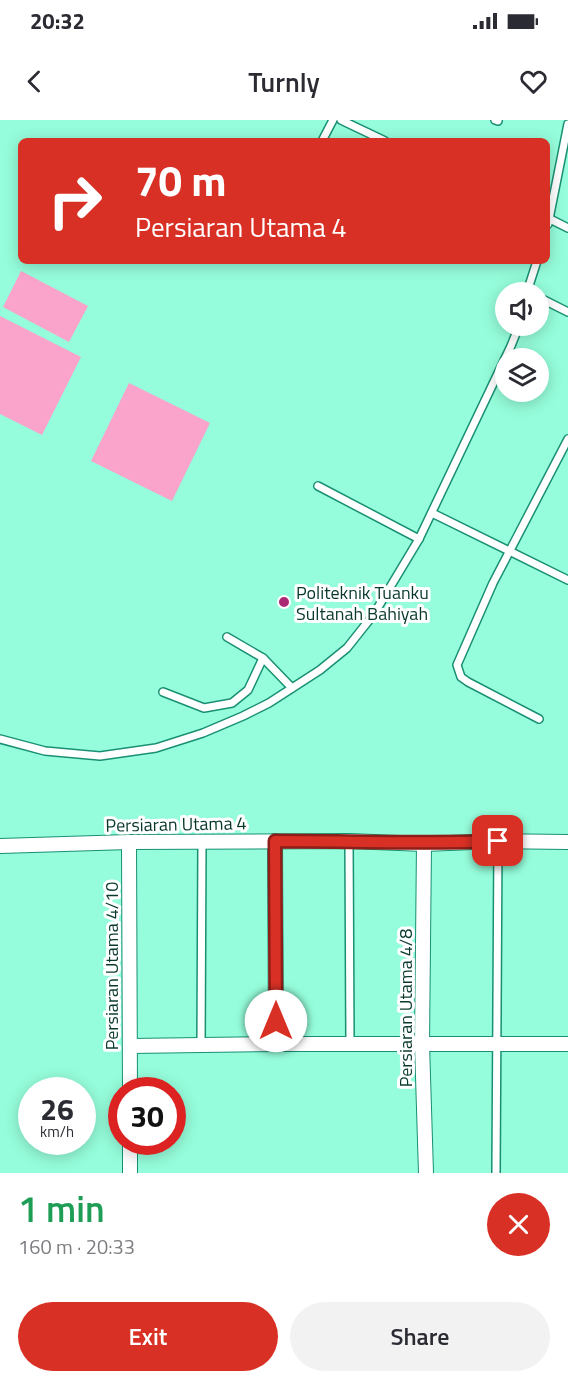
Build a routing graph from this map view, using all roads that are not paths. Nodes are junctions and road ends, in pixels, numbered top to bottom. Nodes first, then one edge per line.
1 (333, 120) edge
2 (341, 120) edge
3 (568, 124) edge
4 (324, 138) edge
5 (380, 138) edge
6 (550, 210) edge
7 (550, 221) edge
8 (568, 228) edge
9 (536, 264) edge
10 (531, 282) edge
11 (549, 302) edge
12 (568, 312) edge
13 (515, 336) edge
14 (568, 439) edge
15 (318, 486) dead end
16 (432, 513) junction
17 (419, 539) junction
18 (510, 552) junction
19 (568, 580) edge
20 (228, 637) dead end
21 (263, 658) junction
22 (292, 688) junction
23 (163, 692) dead end
24 (539, 719) dead end
25 (0, 739) edge
26 (275, 841) junction
27 (349, 841) junction
28 (498, 841) junction
29 (129, 842) junction
30 (202, 842) junction
31 (568, 843) edge
32 (424, 844) junction
33 (0, 846) edge
34 (276, 1044) junction
35 (350, 1044) junction
36 (422, 1044) junction
37 (568, 1044) edge
38 (496, 1045) junction
39 (130, 1046) junction
40 (201, 1046) junction
41 (130, 1077) edge
42 (130, 1155) edge
43 (130, 1173) edge
44 (426, 1173) edge
45 (496, 1173) edge

1 - 4 lane
2 - 5 lane
3 - 6 lane
7 - 8 lane
9 - 10 lane
11 - 12 lane
13 - 16 lane
14 - 18 lane
15 - 17 lane
16 - 17 lane
16 - 18 lane
17 - 22 lane
18 - 19 lane
18 - 24 lane
20 - 21 lane
21 - 22 lane
21 - 23 lane
22 - 25 lane
26 - 27 street, Persiaran Utama 4
26 - 30 street, Persiaran Utama 4
26 - 34 street
27 - 32 street, Persiaran Utama 4
27 - 35 lane
28 - 31 street, Persiaran Utama 4
28 - 32 street, Persiaran Utama 4
28 - 38 lane
29 - 30 street, Persiaran Utama 4
29 - 33 street, Persiaran Utama 4
29 - 39 street, Persiaran Utama 4/10
30 - 40 lane
32 - 36 street, Persiaran Utama 4/8
34 - 35 street
34 - 40 street
35 - 36 street
36 - 38 street
36 - 44 street, Persiaran Utama 4/8
37 - 38 street
38 - 45 lane
39 - 40 street
39 - 41 street, Persiaran Utama 4/10
42 - 43 street

